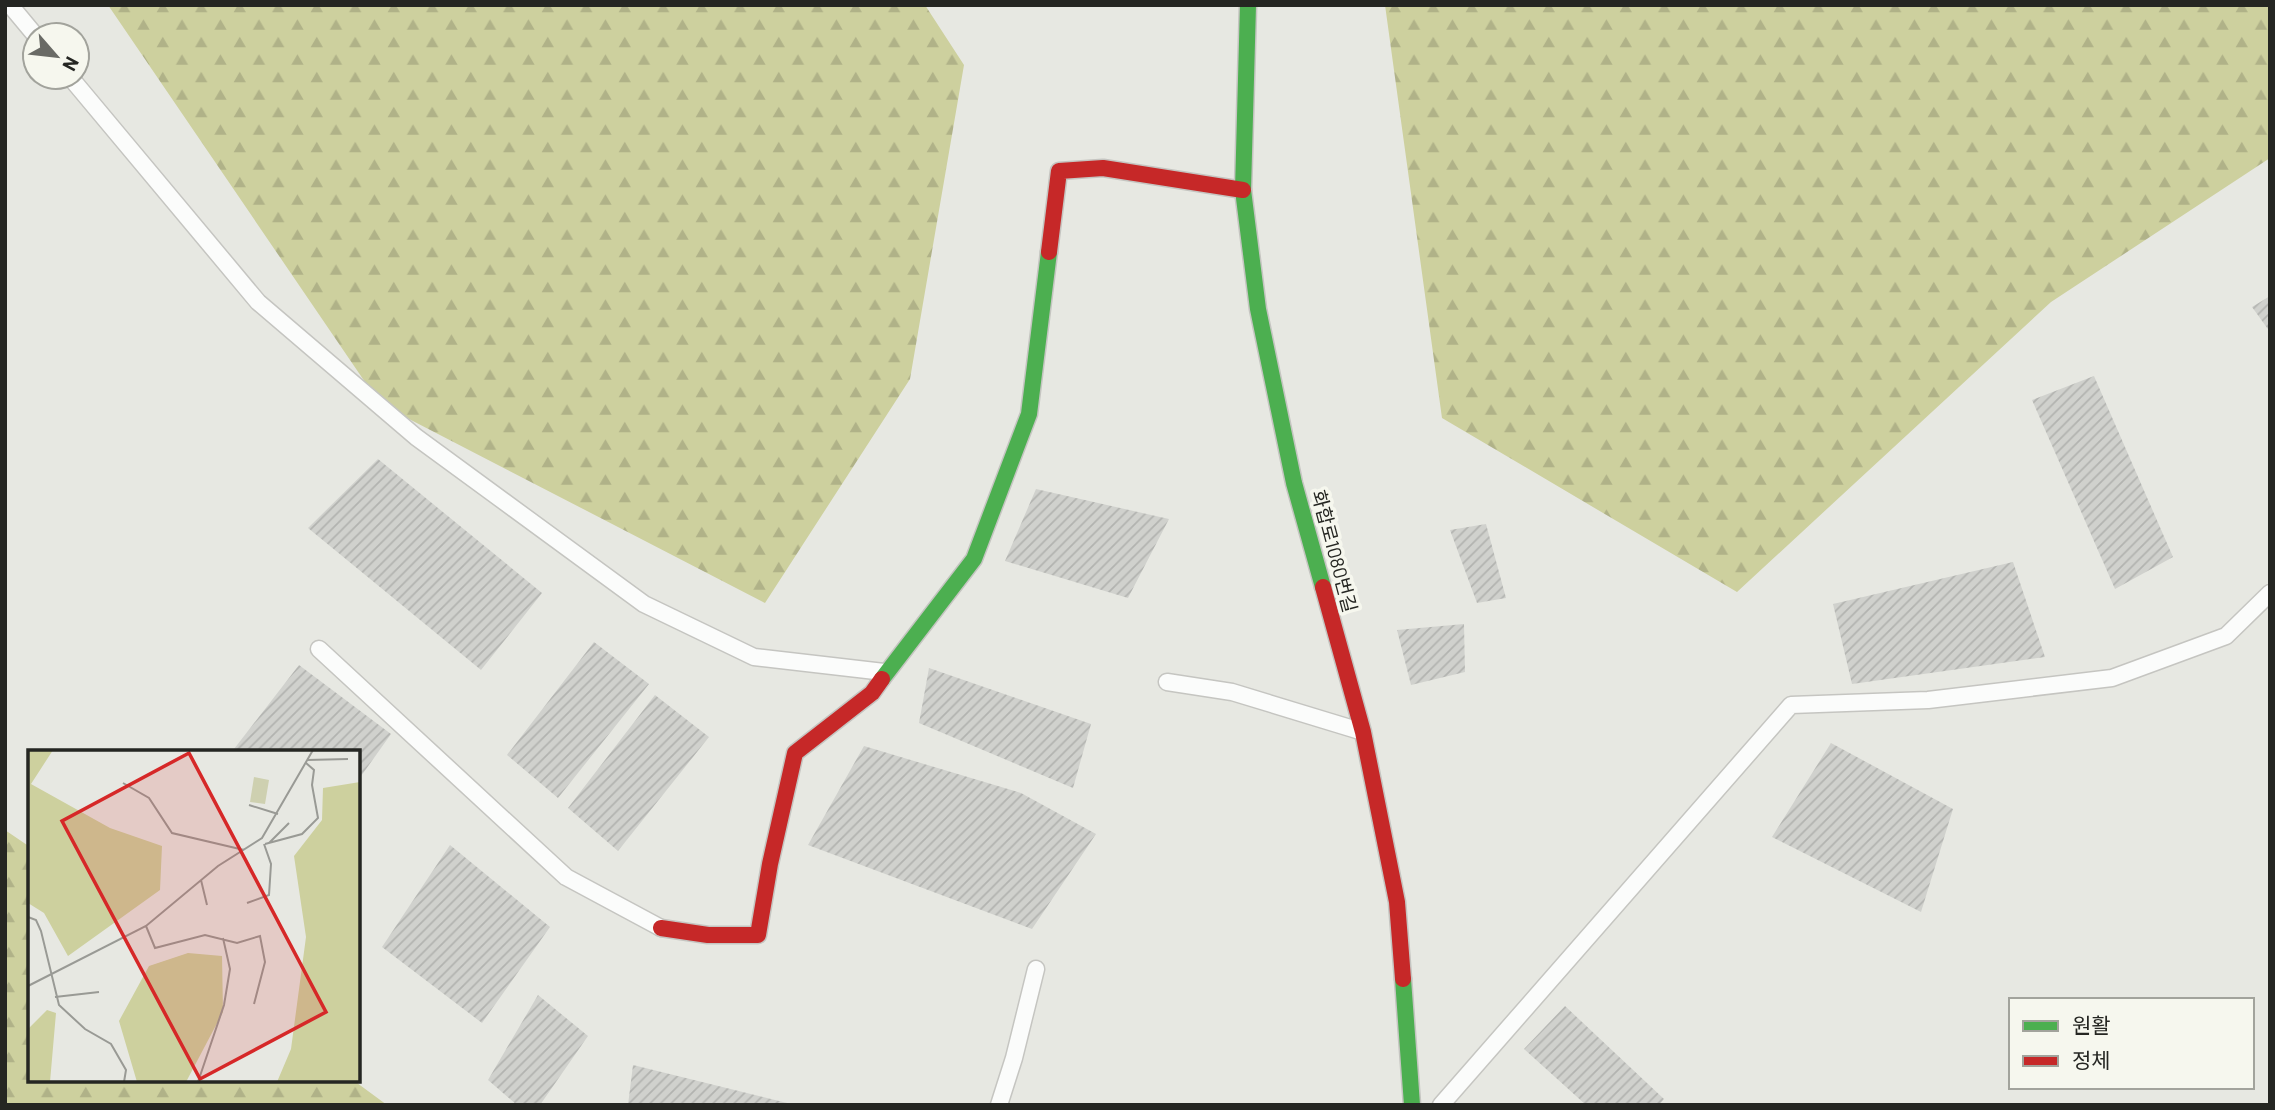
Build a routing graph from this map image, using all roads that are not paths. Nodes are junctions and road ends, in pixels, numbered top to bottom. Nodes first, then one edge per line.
1 (10, 5) edge
2 (1248, 5) edge
3 (23, 21) edge
4 (82, 91) edge
5 (1243, 190) junction
6 (2270, 593) edge
7 (319, 649) dead end
8 (887, 673) junction
9 (1167, 682) dead end
10 (1363, 732) junction
11 (661, 928) joint
12 (1036, 969) dead end
13 (999, 1105) edge
14 (1412, 1105) edge
15 (1441, 1105) edge

1 - 3 lane
2 - 5 street, 화합로1080번길
4 - 8 lane
5 - 8 street
5 - 10 street, 화합로1080번길
6 - 15 lane
7 - 11 lane
8 - 11 street
9 - 10 lane
10 - 14 street, 화합로1080번길
12 - 13 lane

